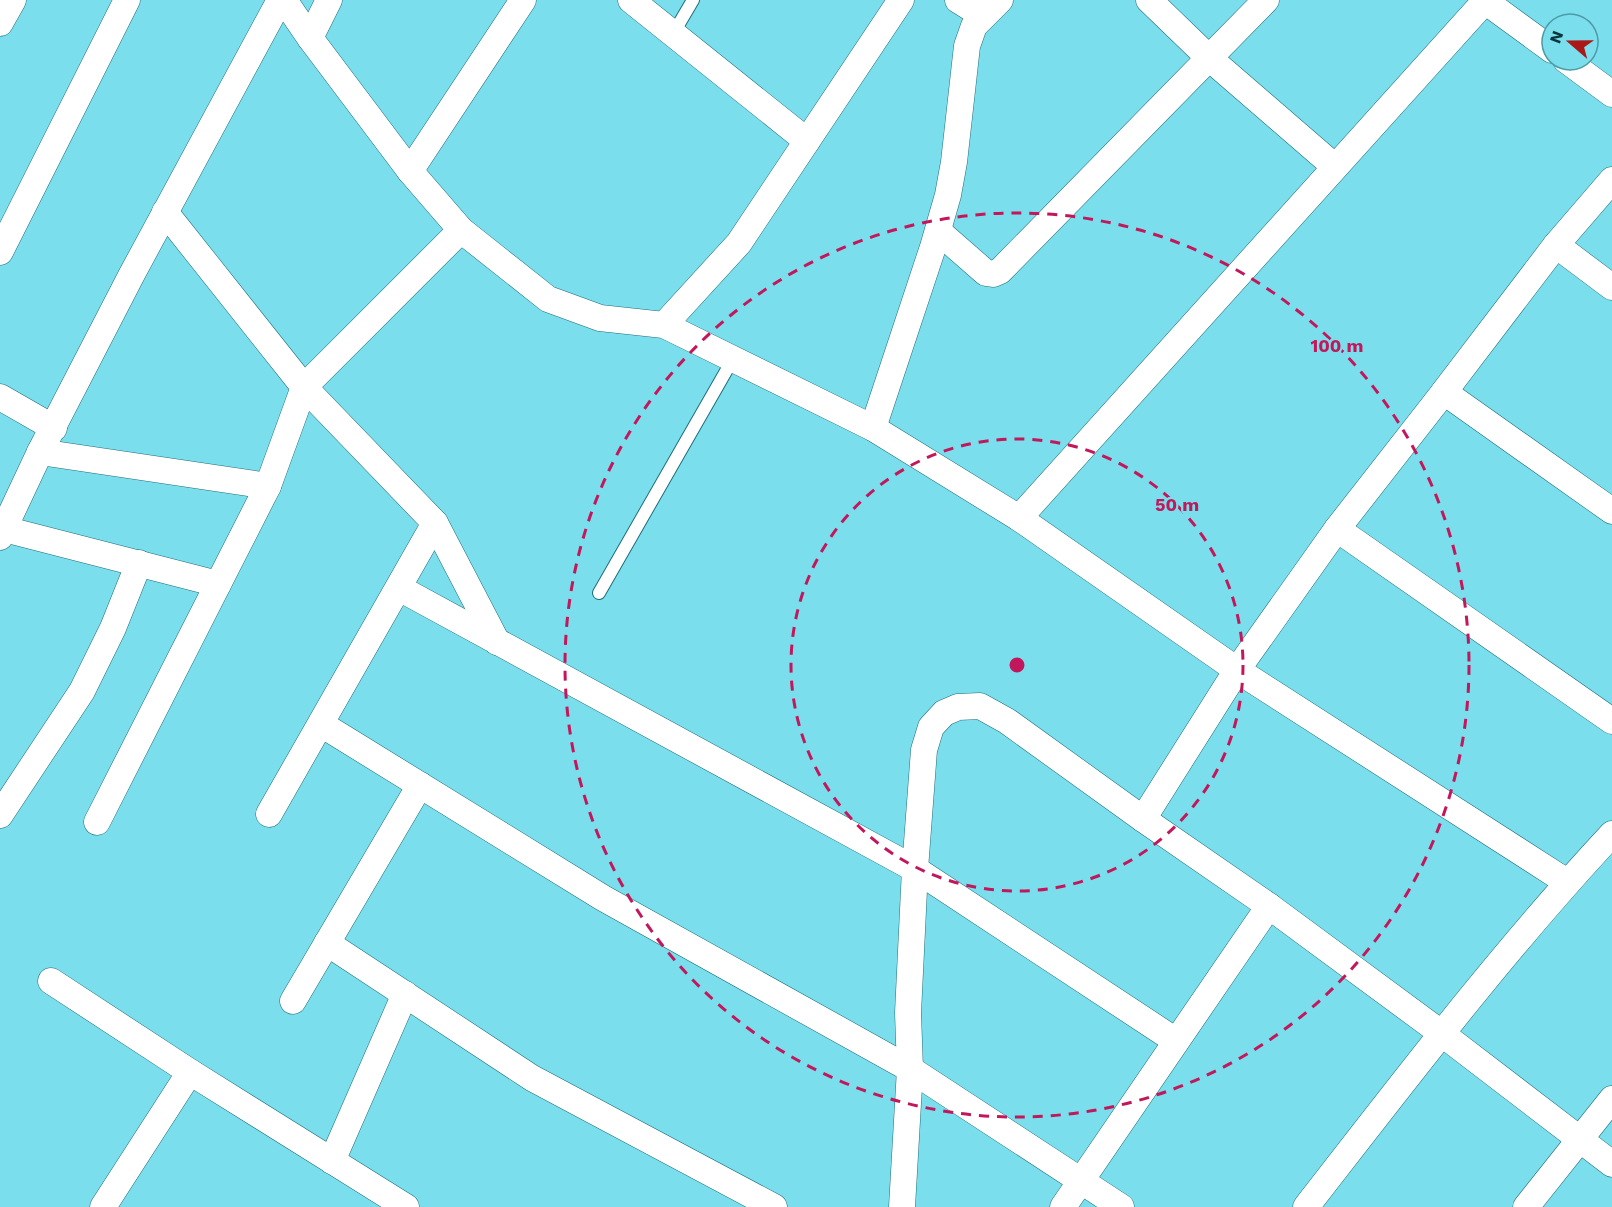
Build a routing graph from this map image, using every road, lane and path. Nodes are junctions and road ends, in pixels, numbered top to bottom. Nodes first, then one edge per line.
1 (128, 0) edge
2 (282, 0) edge
3 (328, 0) edge
4 (523, 0) edge
5 (631, 0) edge
6 (693, 0) edge
7 (901, 0) edge
8 (958, 0) edge
9 (1149, 0) edge
10 (1266, 0) edge
11 (1486, 1) edge
12 (991, 8) edge
13 (673, 34) junction
14 (310, 38) junction
15 (1540, 41) edge
16 (1208, 57) junction
17 (1582, 72) edge
18 (1612, 94) edge
19 (807, 141) junction
20 (1335, 166) junction
21 (410, 171) junction
22 (1612, 180) edge
23 (165, 212) junction
24 (461, 230) junction
25 (938, 231) junction
26 (1557, 245) junction
27 (0, 252) edge
28 (1612, 287) edge
29 (664, 325) junction
30 (733, 359) junction
31 (304, 387) junction
32 (1444, 392) junction
33 (0, 397) edge
34 (54, 428) junction
35 (873, 428) junction
36 (40, 453) junction
37 (268, 486) junction
38 (1612, 511) edge
39 (1019, 518) junction
40 (435, 523) junction
41 (1337, 529) junction
42 (2, 533) edge
43 (139, 563) junction
44 (218, 584) junction
45 (399, 588) junction
46 (599, 593) dead end
47 (497, 642) junction
48 (1237, 670) junction
49 (1612, 721) edge
50 (321, 724) junction
51 (420, 785) junction
52 (269, 814) dead end
53 (0, 815) edge
54 (1143, 819) junction
55 (97, 822) dead end
56 (1612, 834) edge
57 (915, 869) junction
58 (1567, 882) junction
59 (1269, 906) junction
60 (327, 943) junction
61 (51, 981) dead end
62 (405, 994) junction
63 (293, 1001) dead end
64 (1441, 1033) junction
65 (1176, 1041) junction
66 (910, 1069) junction
67 (190, 1072) junction
68 (1612, 1099) edge
69 (1579, 1139) junction
70 (332, 1161) junction
71 (1612, 1164) edge
72 (1081, 1181) junction
73 (103, 1207) edge
74 (406, 1207) edge
75 (774, 1207) edge
76 (902, 1207) edge
77 (1063, 1207) edge
78 (1121, 1207) edge
79 (1306, 1207) edge
80 (1526, 1207) edge

1 - 27 street
2 - 14 street
2 - 23 street
3 - 14 street
4 - 21 street
5 - 13 street
6 - 13 lane
7 - 19 street
8 - 12 street
9 - 16 street
10 - 16 street
11 - 15 street
11 - 20 street
12 - 25 street
13 - 19 street
14 - 21 street
16 - 20 street
16 - 25 street
17 - 18 street
19 - 29 street
20 - 39 street
21 - 24 street
22 - 26 street
23 - 31 street
23 - 34 street
24 - 29 street
24 - 31 street
25 - 35 street
26 - 28 street
26 - 32 street
29 - 30 street
30 - 35 street
30 - 46 lane
31 - 37 street
31 - 40 street
32 - 38 street
32 - 41 street
33 - 34 street
34 - 36 street
35 - 39 street
36 - 37 street
36 - 42 street
37 - 44 street
39 - 48 street
40 - 45 street
40 - 47 street
41 - 48 street
41 - 49 street
42 - 43 street
43 - 44 street
43 - 53 street
44 - 55 street
45 - 47 street
45 - 50 street
47 - 57 street
48 - 54 street
48 - 58 street
50 - 51 street
50 - 52 street
51 - 60 street
51 - 66 street
54 - 57 street
54 - 59 street
56 - 58 street
57 - 65 street
57 - 66 street
58 - 64 street
59 - 64 street
59 - 65 street
60 - 62 street
60 - 63 street
61 - 67 street
62 - 70 street
62 - 75 street
64 - 69 street
64 - 79 street
65 - 72 street
66 - 72 street
66 - 76 street
67 - 70 street
67 - 73 street
68 - 69 street
69 - 71 street
69 - 80 street
70 - 74 street
72 - 77 street
72 - 78 street

